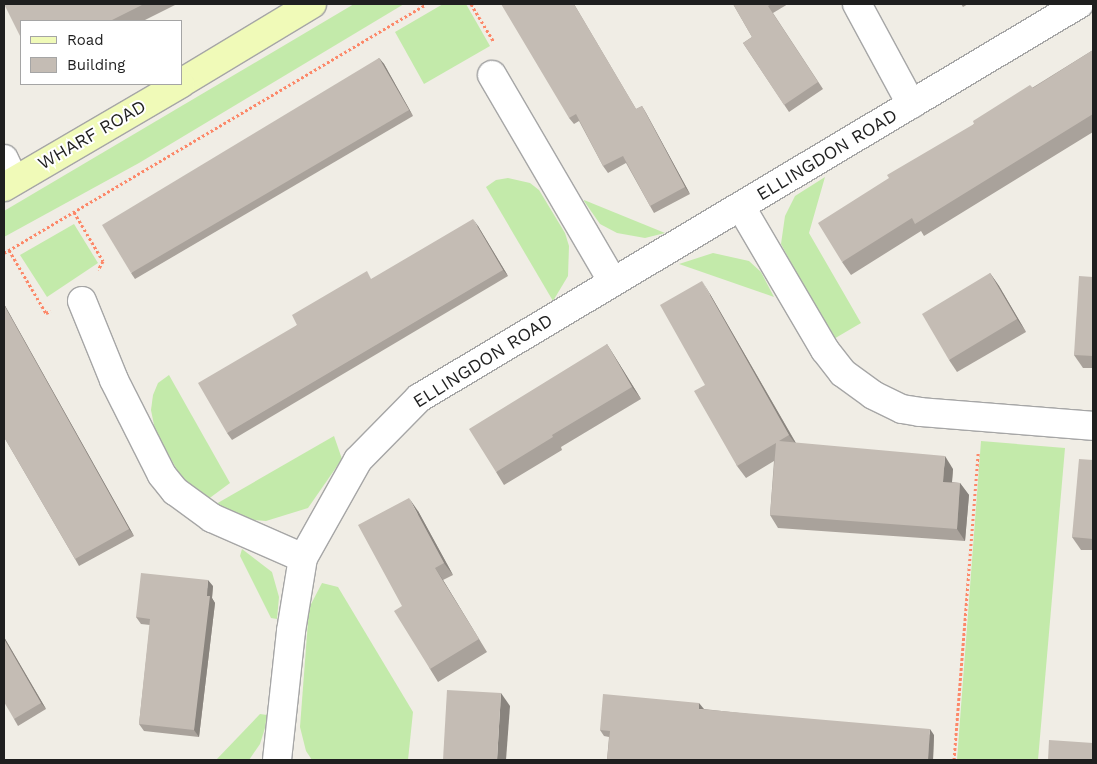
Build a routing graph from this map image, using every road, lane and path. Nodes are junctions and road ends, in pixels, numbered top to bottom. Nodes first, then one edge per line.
1 (312, 4) edge
2 (426, 4) edge
3 (471, 4) edge
4 (857, 4) edge
5 (1079, 4) edge
6 (492, 75) joint
7 (182, 82) edge
8 (177, 85) edge
9 (911, 104) junction
10 (7, 175) edge
11 (741, 207) junction
12 (74, 212) junction
13 (9, 250) junction
14 (4, 253) edge
15 (612, 280) junction
16 (82, 301) junction
17 (981, 418) junction
18 (1093, 426) edge
19 (303, 558) junction
20 (277, 760) edge
21 (954, 760) edge

1 - 7 main road, WHARF ROAD
2 - 12 path
3 - 6 path
4 - 9 street, ELLINGDON ROAD
5 - 9 street, ELLINGDON ROAD
6 - 15 street
8 - 10 main road, WHARF ROAD
9 - 11 street, ELLINGDON ROAD
11 - 15 street, ELLINGDON ROAD
11 - 17 street
12 - 13 path
12 - 16 path
13 - 14 path
13 - 16 path
15 - 19 street, ELLINGDON ROAD
16 - 19 street
17 - 18 street
17 - 21 path
19 - 20 street, ELLINGDON ROAD

